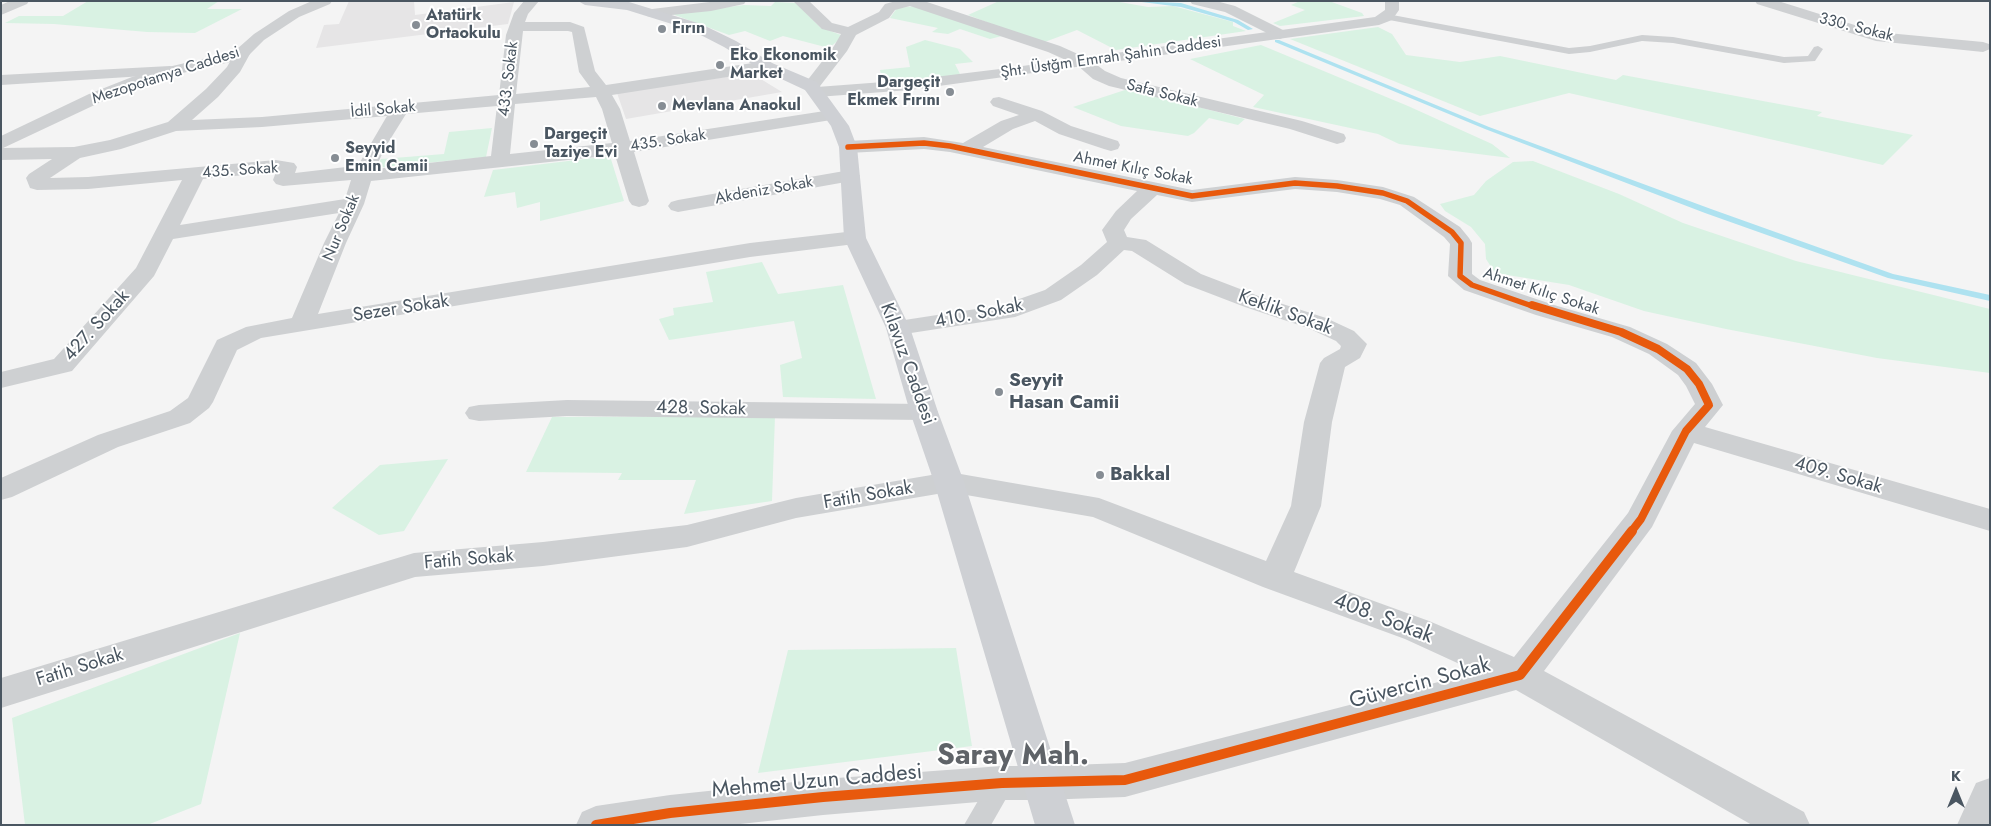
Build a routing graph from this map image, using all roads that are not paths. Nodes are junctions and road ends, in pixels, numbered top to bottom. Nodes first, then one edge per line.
1 (22, 1) edge
2 (325, 1) edge
3 (532, 1) edge
4 (586, 1) edge
5 (739, 1) edge
6 (800, 1) edge
7 (1197, 1) edge
8 (1392, 1) edge
9 (1762, 1) edge
10 (909, 2) edge
11 (1220, 3) edge
12 (1, 11) edge
13 (652, 13) junction
14 (1387, 17) junction
15 (518, 27) junction
16 (850, 32) junction
17 (1280, 34) junction
18 (1983, 47) dead end
19 (1818, 49) dead end
20 (243, 52) junction
21 (1083, 62) junction
22 (766, 66) junction
23 (170, 71) junction
24 (1, 80) edge
25 (814, 89) junction
26 (602, 91) junction
27 (506, 98) junction
28 (999, 102) dead end
29 (401, 108) junction
30 (831, 115) junction
31 (1036, 115) junction
32 (174, 126) junction
33 (1337, 138) dead end
34 (1, 143) edge
35 (1111, 145) dead end
36 (848, 147) junction
37 (623, 148) junction
38 (966, 148) junction
39 (74, 153) junction
40 (1, 154) edge
41 (500, 162) junction
42 (195, 174) junction
43 (362, 176) junction
44 (850, 176) junction
45 (1151, 189) junction
46 (639, 200) dead end
47 (354, 204) junction
48 (678, 206) dead end
49 (165, 234) junction
50 (855, 238) junction
51 (1119, 244) junction
52 (302, 324) junction
53 (898, 328) junction
54 (1, 380) edge
55 (924, 412) junction
56 (478, 413) dead end
57 (1686, 432) junction
58 (950, 482) junction
59 (1, 490) edge
60 (1990, 520) edge
61 (1275, 578) junction
62 (1520, 675) junction
63 (1, 693) edge
64 (1002, 783) junction
65 (1041, 783) junction
66 (1990, 796) edge
67 (668, 819) edge
68 (596, 825) edge
69 (977, 825) edge
70 (1055, 825) edge
71 (1790, 825) edge
72 (1977, 825) edge

1 - 12 street
2 - 20 street, Mezopotamya Caddesi
3 - 15 street, 433. Sokak
4 - 13 main road
5 - 13 street
6 - 16 street
7 - 11 street
8 - 14 street
9 - 18 street, 330. Sokak
10 - 16 street
10 - 21 street, Safa Sokak
11 - 17 street
13 - 22 main road
14 - 17 street, Şht. Üstğm Emrah Şahin Caddesi
14 - 19 lane
15 - 26 street
15 - 27 street, 433. Sokak
16 - 25 street
17 - 21 street, Şht. Üstğm Emrah Şahin Caddesi
20 - 23 street, Mezopotamya Caddesi
20 - 32 street
21 - 25 street, Şht. Üstğm Emrah Şahin Caddesi
21 - 33 street, Safa Sokak
22 - 25 main road
22 - 26 street, İdil Sokak
23 - 24 street
23 - 34 street, Mezopotamya Caddesi
25 - 30 main road, Kılavuz Caddesi
26 - 27 street, İdil Sokak
26 - 37 street
27 - 29 street, İdil Sokak
27 - 41 street, 433. Sokak
28 - 31 street
29 - 32 street, İdil Sokak
29 - 43 street, Nur Sokak
30 - 36 main road, Kılavuz Caddesi
30 - 37 street, 435. Sokak
31 - 35 street
31 - 38 street
32 - 39 street, İdil Sokak
36 - 38 street, Ahmet Kılıç Sokak
36 - 44 main road, Kılavuz Caddesi
37 - 41 street, 435. Sokak
37 - 46 street
38 - 45 street, Ahmet Kılıç Sokak
39 - 40 street, İdil Sokak
39 - 42 street, 435. Sokak
41 - 43 street, 435. Sokak
42 - 43 street, 435. Sokak
42 - 49 street, 427. Sokak
43 - 47 street, Nur Sokak
44 - 48 street, Akdeniz Sokak
44 - 50 main road, Kılavuz Caddesi
45 - 51 street
45 - 57 street, Ahmet Kılıç Sokak
47 - 49 street
47 - 52 street, Nur Sokak
49 - 54 street, 427. Sokak
50 - 52 street, Sezer Sokak
50 - 53 main road, Kılavuz Caddesi
51 - 53 street, 410. Sokak
51 - 61 street, Keklik Sokak
52 - 59 street, Sezer Sokak
53 - 55 main road, Kılavuz Caddesi
55 - 56 street, 428. Sokak
55 - 58 main road, Kılavuz Caddesi
57 - 60 street, 409. Sokak
57 - 62 street, Güvercin Sokak
58 - 61 street, 408. Sokak
58 - 63 street, Fatih Sokak
58 - 65 main road, Kılavuz Caddesi
61 - 62 street, 408. Sokak
62 - 65 street, Güvercin Sokak
62 - 71 street, 408. Sokak
64 - 65 street, Mehmet Uzun Caddesi
64 - 67 street, Mehmet Uzun Caddesi
64 - 69 lane
65 - 70 main road, Kılavuz Caddesi
66 - 72 street
67 - 68 street, Mehmet Uzun Caddesi

